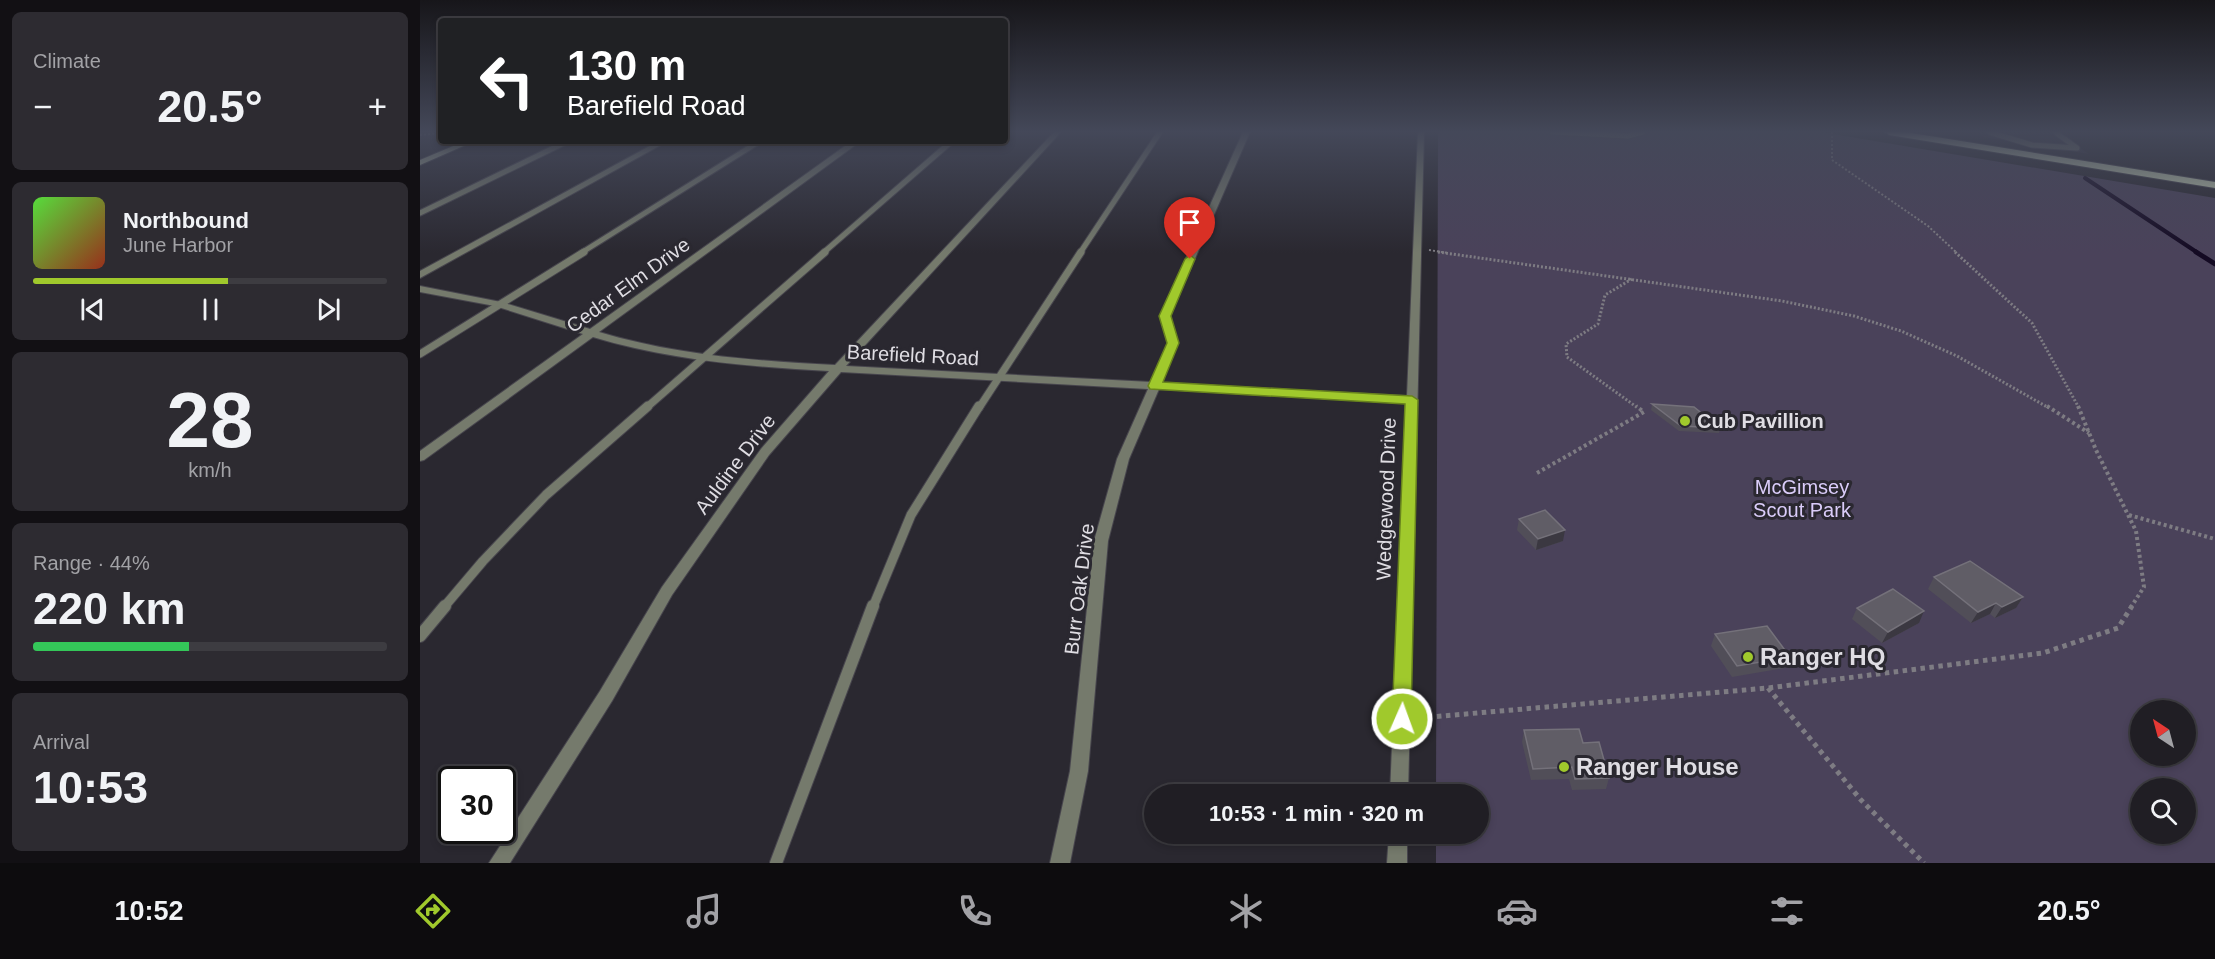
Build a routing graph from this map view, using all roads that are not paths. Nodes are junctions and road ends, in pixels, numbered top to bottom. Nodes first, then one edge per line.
1 (504, 172) edge
2 (607, 172) edge
3 (710, 172) edge
4 (814, 172) edge
5 (916, 172) edge
6 (1020, 172) edge
7 (1133, 172) edge
8 (1229, 172) edge
9 (1420, 172) edge
10 (2135, 172) edge
11 (2215, 185) edge
12 (420, 213) edge
13 (420, 275) edge
14 (420, 289) edge
15 (499, 305) junction
16 (592, 334) junction
17 (420, 354) edge
18 (704, 357) junction
19 (838, 368) junction
20 (998, 377) junction
21 (1155, 386) junction
22 (1412, 400) junction
23 (420, 457) edge
24 (420, 636) edge
25 (1399, 784) edge
26 (1398, 844) edge
27 (499, 863) edge
28 (776, 863) edge
29 (1060, 863) edge
30 (1397, 863) edge

1 - 12 lane
2 - 13 street
3 - 15 lane
4 - 16 street, Cedar Elm Drive
5 - 18 lane
6 - 19 street, Auldine Drive
7 - 20 lane
8 - 21 street, Burr Oak Drive
9 - 22 street, Wedgewood Drive
10 - 11 main road
14 - 15 street, Barefield Road
15 - 16 street, Barefield Road
15 - 17 lane
16 - 18 street, Barefield Road
16 - 23 street, Cedar Elm Drive
18 - 19 street, Barefield Road
18 - 24 lane
19 - 20 street, Barefield Road
19 - 27 street, Auldine Drive
20 - 21 street, Barefield Road
20 - 28 lane
21 - 22 street, Barefield Road
21 - 29 street, Burr Oak Drive
22 - 25 street, Wedgewood Drive
26 - 30 street

